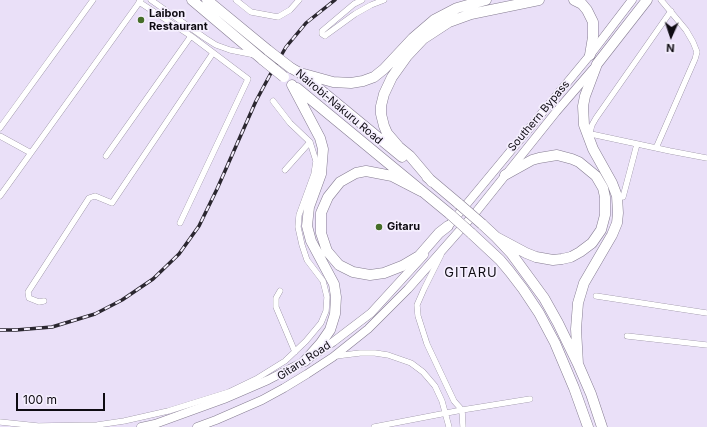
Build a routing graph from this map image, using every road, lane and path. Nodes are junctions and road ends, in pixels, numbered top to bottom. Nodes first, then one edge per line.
1 (93, 0) edge
2 (151, 0) edge
3 (192, 0) edge
4 (207, 0) edge
5 (236, 0) edge
6 (299, 0) edge
7 (362, 0) edge
8 (384, 0) edge
9 (486, 0) edge
10 (539, 0) edge
11 (574, 0) edge
12 (632, 0) edge
13 (647, 0) edge
14 (661, 0) edge
15 (140, 1) edge
16 (671, 11) junction
17 (191, 36) junction
18 (214, 53) junction
19 (590, 55) junction
20 (260, 58) junction
21 (598, 64) junction
22 (296, 71) junction
23 (292, 85) junction
24 (273, 101) dead end
25 (0, 128) edge
26 (0, 136) edge
27 (310, 142) junction
28 (637, 144) junction
29 (656, 148) junction
30 (31, 153) junction
31 (106, 156) dead end
32 (707, 158) edge
33 (285, 170) dead end
34 (505, 175) junction
35 (432, 182) junction
36 (421, 191) junction
37 (0, 196) edge
38 (623, 197) dead end
39 (180, 223) dead end
40 (448, 226) junction
41 (496, 237) junction
42 (446, 245) junction
43 (280, 291) dead end
44 (596, 296) dead end
45 (44, 301) dead end
46 (707, 313) edge
47 (627, 336) dead end
48 (707, 345) edge
49 (295, 352) junction
50 (333, 357) junction
51 (305, 361) junction
52 (578, 364) junction
53 (530, 399) dead end
54 (462, 410) junction
55 (445, 414) junction
56 (0, 422) edge
57 (19, 425) edge
58 (141, 427) edge
59 (197, 427) edge
60 (377, 427) edge
61 (448, 427) edge
62 (463, 427) edge
63 (588, 427) edge
64 (602, 427) edge

1 - 25 street
2 - 20 street
3 - 20 highway, Nairobi-Nakuru Road
4 - 22 highway, Nairobi-Nakuru Road, bridge
5 - 6 street
7 - 8 street
9 - 22 highway
10 - 35 highway
11 - 19 highway
12 - 19 main road, Gitaru Road
13 - 21 highway, Southern Bypass
14 - 16 street
15 - 17 street
15 - 30 street
16 - 28 street
16 - 29 street
17 - 18 street
17 - 31 street
18 - 39 street
18 - 45 street
19 - 40 main road, Gitaru Road
20 - 23 highway, Nairobi-Nakuru Road, bridge
21 - 34 main road, Southern Bypass
21 - 52 highway
22 - 35 highway, Nairobi-Nakuru Road
23 - 36 highway, Nairobi-Nakuru Road
23 - 51 highway
24 - 27 street
26 - 30 street
27 - 33 street
27 - 49 street
28 - 29 street
28 - 38 street
29 - 32 street
30 - 37 street
34 - 41 highway
34 - 42 main road, Southern Bypass
35 - 41 highway, Nairobi-Nakuru Road, bridge
36 - 40 highway
36 - 63 highway, Nairobi-Nakuru Road, bridge
40 - 51 main road, Gitaru Road
41 - 52 highway
42 - 50 main road, Gitaru Road
42 - 54 street
43 - 49 street
44 - 46 street
47 - 48 street
49 - 57 street
50 - 55 street
50 - 59 main road, Gitaru Road
51 - 58 main road, Gitaru Road
52 - 64 highway
53 - 54 street
54 - 55 street
54 - 62 street
55 - 60 street
55 - 61 street
56 - 57 street

